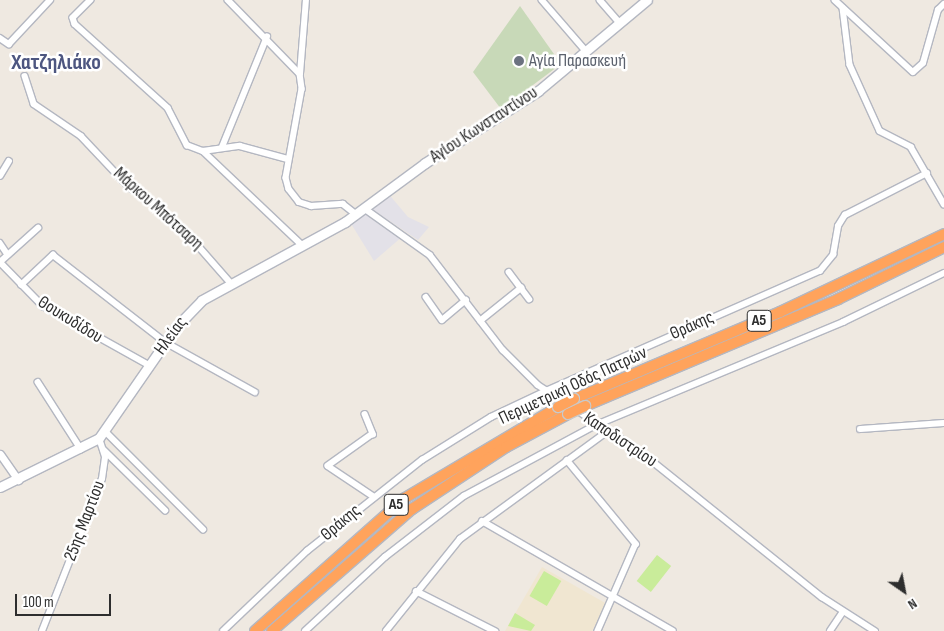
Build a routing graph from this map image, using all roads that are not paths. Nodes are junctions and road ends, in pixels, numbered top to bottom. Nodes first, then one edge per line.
1 (50, 0) edge
2 (91, 0) edge
3 (228, 0) edge
4 (306, 0) edge
5 (542, 0) edge
6 (600, 0) edge
7 (647, 0) edge
8 (835, 0) edge
9 (944, 4) edge
10 (843, 8) junction
11 (620, 23) junction
12 (267, 37) junction
13 (0, 38) edge
14 (586, 51) junction
15 (300, 74) junction
16 (24, 76) dead end
17 (222, 147) junction
18 (203, 151) junction
19 (288, 159) junction
20 (9, 161) dead end
21 (927, 174) junction
22 (0, 176) edge
23 (944, 204) edge
24 (364, 208) junction
25 (356, 214) junction
26 (38, 228) dead end
27 (943, 234) edge
28 (0, 243) edge
29 (944, 247) edge
30 (304, 248) junction
31 (8, 254) junction
32 (0, 262) edge
33 (509, 272) dead end
34 (944, 273) edge
35 (230, 282) junction
36 (21, 285) junction
37 (521, 288) junction
38 (426, 297) dead end
39 (529, 299) dead end
40 (466, 300) junction
41 (480, 321) junction
42 (165, 342) junction
43 (149, 366) junction
44 (38, 382) dead end
45 (546, 391) junction
46 (255, 392) dead end
47 (365, 414) dead end
48 (944, 422) edge
49 (596, 425) junction
50 (860, 429) dead end
51 (607, 432) junction
52 (102, 434) junction
53 (81, 449) junction
54 (104, 450) junction
55 (0, 454) edge
56 (567, 460) junction
57 (18, 480) junction
58 (0, 487) edge
59 (372, 496) junction
60 (165, 510) dead end
61 (482, 521) junction
62 (203, 529) dead end
63 (416, 591) junction
64 (614, 597) junction
65 (843, 612) junction
66 (42, 631) edge
67 (223, 631) edge
68 (255, 631) edge
69 (272, 631) edge
70 (305, 631) edge
71 (386, 631) edge
72 (495, 631) edge
73 (598, 631) edge
74 (673, 631) edge
75 (830, 631) edge
76 (875, 631) edge

1 - 13 street
2 - 18 street
3 - 12 street
4 - 15 street
5 - 14 street
6 - 11 street
7 - 11 main road, Αγίου Κωνσταντίνου
8 - 10 street
9 - 10 street
10 - 21 street
11 - 14 main road, Αγίου Κωνσταντίνου
12 - 15 street
12 - 17 street
14 - 24 main road, Αγίου Κωνσταντίνου
15 - 19 street
16 - 35 street, Μάρκου Μπότσαρη
17 - 18 street
17 - 19 street
18 - 30 street
19 - 25 street
20 - 22 street
21 - 23 street
21 - 45 street, Θράκης
24 - 25 main road, Ηλείας
24 - 40 street, Καποδιστρίου
25 - 30 main road, Ηλείας
26 - 31 street
27 - 68 highway, Περιμετρική Οδός Πατρών / Α5, bridge
28 - 31 street
29 - 69 highway, Περιμετρική Οδός Πατρών / Α5, bridge
30 - 35 main road, Ηλείας
31 - 32 street
32 - 36 street, Θουκυδίδου
33 - 37 street
34 - 49 street
35 - 42 main road, Ηλείας
36 - 42 street
36 - 43 street, Θουκυδίδου
37 - 39 street
37 - 41 street
38 - 40 street
40 - 41 street, Καποδιστρίου
41 - 45 street, Καποδιστρίου
42 - 43 main road, Ηλείας
42 - 46 street
43 - 52 main road, Ηλείας
44 - 53 street
45 - 49 street, Καποδιστρίου
45 - 59 street, Θράκης
47 - 59 street
48 - 50 street
49 - 51 street, Καποδιστρίου
49 - 70 street
51 - 56 street
51 - 65 street, Καποδιστρίου
52 - 53 main road, Ηλείας
52 - 54 street, 25ης Μαρτίου
52 - 62 street
53 - 57 main road, Ηλείας
54 - 60 street
54 - 66 street, 25ης Μαρτίου
55 - 57 street
56 - 61 street
56 - 64 street
57 - 58 main road, Ηλείας
59 - 67 street, Θράκης
61 - 63 street
61 - 64 street
63 - 71 street
63 - 72 street
64 - 73 street
64 - 74 street
65 - 75 street
65 - 76 street, Καποδιστρίου

